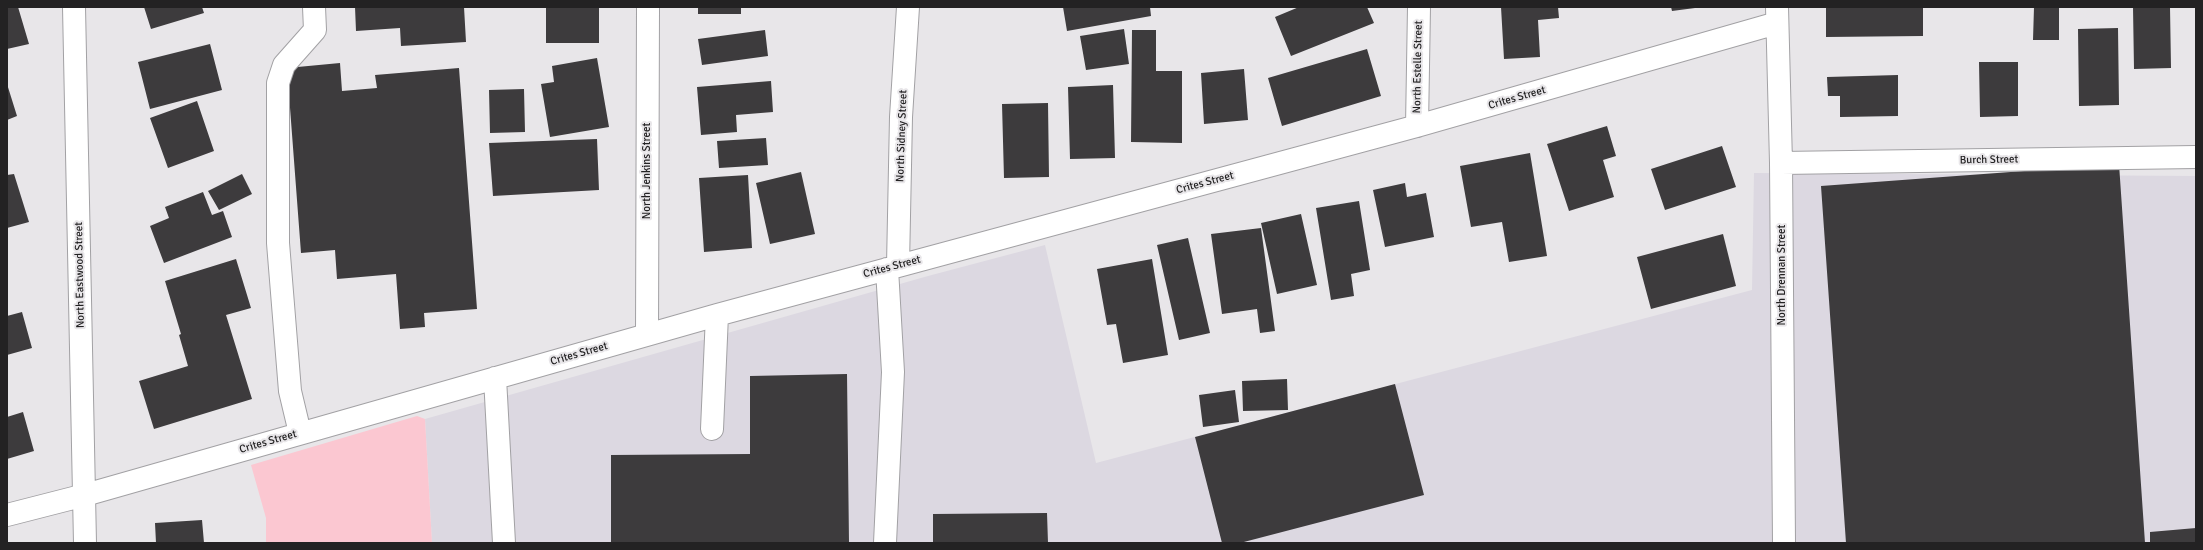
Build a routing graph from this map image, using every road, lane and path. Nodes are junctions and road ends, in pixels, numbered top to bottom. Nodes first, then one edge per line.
1 (74, 7) edge
2 (314, 7) edge
3 (648, 7) edge
4 (908, 7) edge
5 (1419, 7) edge
6 (1777, 15) edge
7 (1417, 126) junction
8 (2196, 157) edge
9 (1781, 163) junction
10 (892, 267) junction
11 (717, 315) junction
12 (647, 334) junction
13 (495, 378) junction
14 (712, 429) dead end
15 (300, 433) junction
16 (85, 495) junction
17 (7, 515) edge
18 (86, 543) edge
19 (504, 543) edge
20 (885, 543) edge
21 (1784, 543) edge

1 - 16 street, North Eastwood Street
2 - 15 street
3 - 12 street, North Jenkins Street
4 - 10 street, North Sidney Street
5 - 7 street, North Estelle Street
6 - 7 street, Crites Street
6 - 9 street, North Drennan Street
7 - 10 street, Crites Street
8 - 9 street, Burch Street
9 - 21 street, North Drennan Street
10 - 11 street, Crites Street
10 - 20 street, North Sidney Street
11 - 12 street, Crites Street
11 - 14 street
12 - 13 street, Crites Street
13 - 15 street, Crites Street
13 - 19 street
15 - 16 street, Crites Street
16 - 17 street, Crites Street
16 - 18 street, North Eastwood Street

